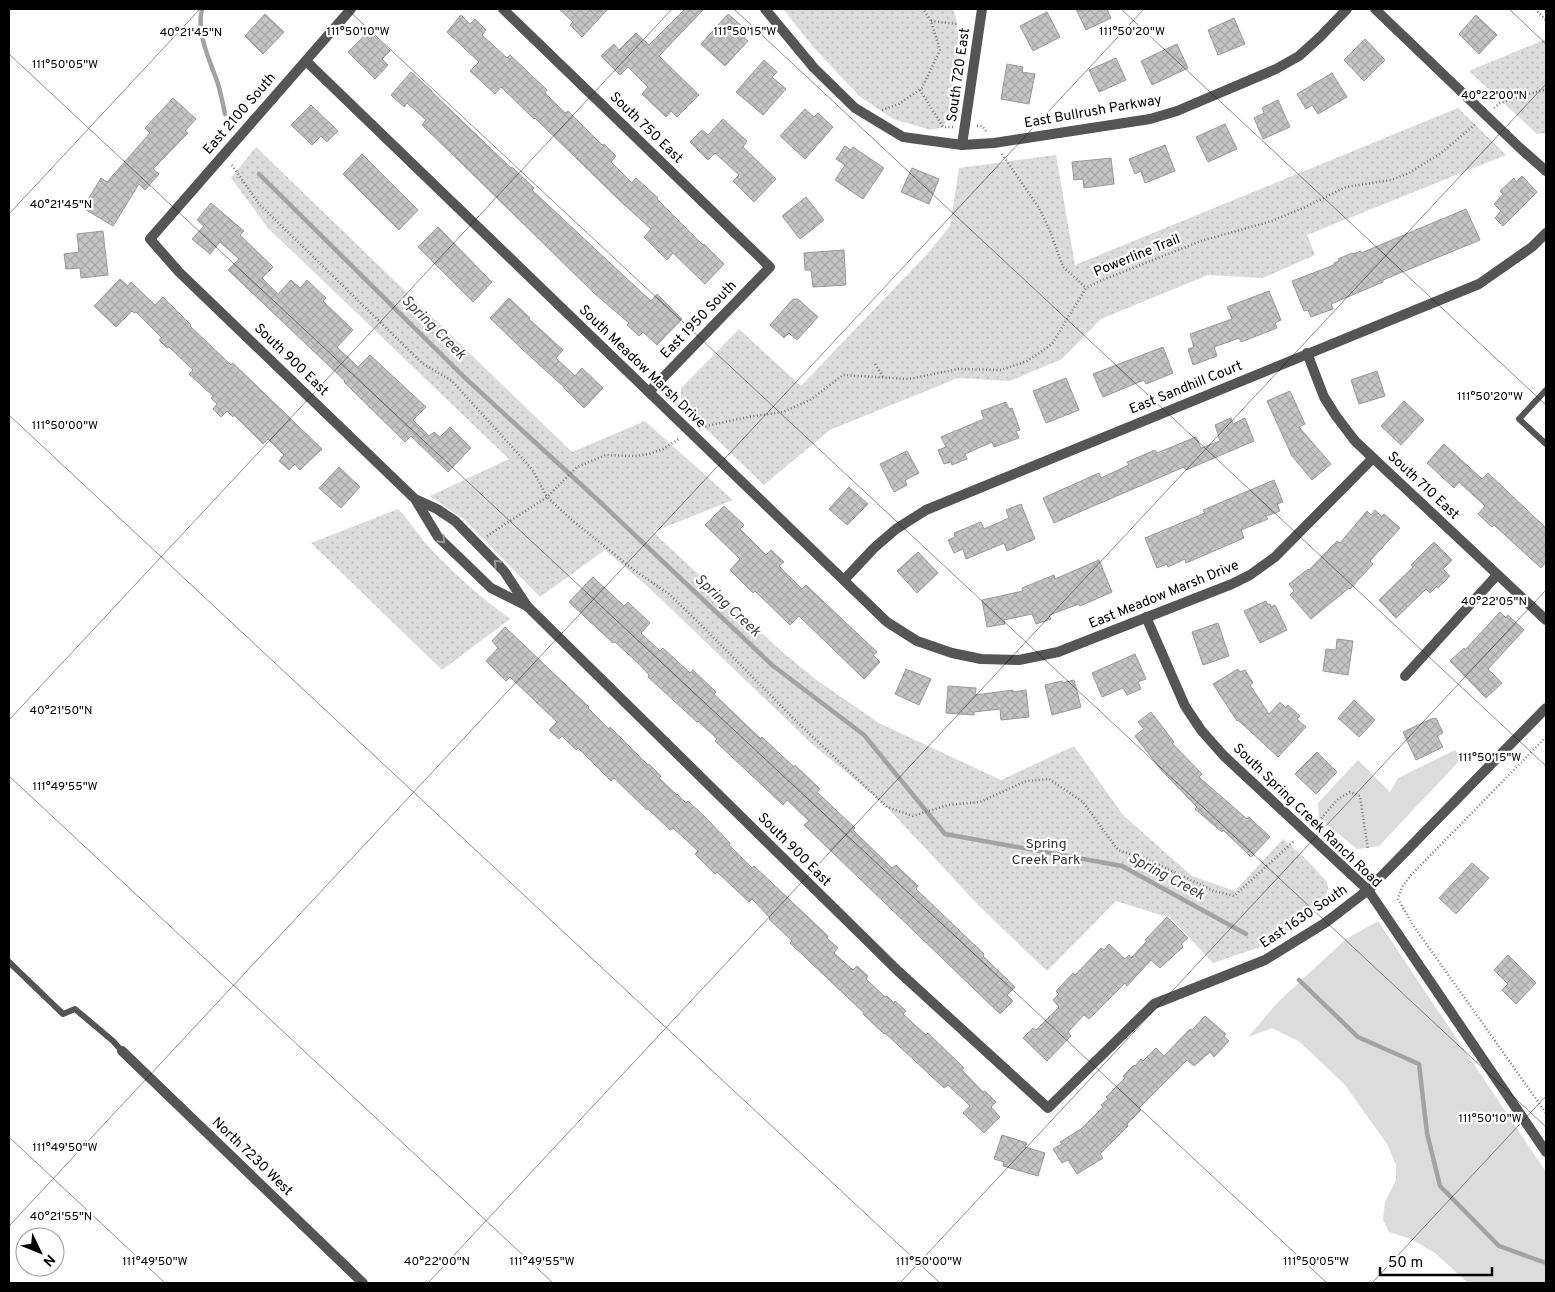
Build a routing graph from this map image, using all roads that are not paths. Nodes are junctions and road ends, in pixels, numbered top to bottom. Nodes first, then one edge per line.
1 (351, 9) edge
2 (504, 9) edge
3 (765, 9) edge
4 (982, 9) edge
5 (1348, 9) edge
6 (1375, 9) edge
7 (306, 60) junction
8 (962, 145) junction
9 (1546, 171) edge
10 (1546, 233) edge
11 (150, 239) joint
12 (770, 267) joint
13 (1307, 353) junction
14 (1546, 390) edge
15 (649, 392) junction
16 (1546, 444) edge
17 (1373, 458) junction
18 (415, 499) junction
19 (1497, 575) junction
20 (844, 580) junction
21 (527, 606) junction
22 (1146, 617) junction
23 (1546, 620) edge
24 (981, 658) joint
25 (1405, 676) dead end
26 (1546, 708) edge
27 (1368, 890) junction
28 (9, 962) edge
29 (122, 1051) joint
30 (1048, 1108) joint
31 (1545, 1147) edge
32 (363, 1283) edge

1 - 7 street, East 2100 South
2 - 12 street, South 750 East
3 - 8 street, East Bullrush Parkway
4 - 8 street, South 720 East
5 - 8 street, East Bullrush Parkway
6 - 9 street
7 - 11 street, East 2100 South
7 - 15 street, South Meadow Marsh Drive
10 - 13 street, East Sandhill Court
11 - 18 street, South 900 East
12 - 15 street, East 1950 South
13 - 17 street, South 710 East
13 - 20 street, East Sandhill Court
14 - 16 lane
15 - 20 street, South Meadow Marsh Drive
17 - 19 street, South 710 East
17 - 22 street, East Meadow Marsh Drive
21 -> 18 street, South 900 East
18 -> 21 street, South 900 East
19 - 23 street, South 710 East
19 - 25 street
20 - 24 street, South Meadow Marsh Drive
21 - 30 street, South 900 East
22 - 24 street, East Meadow Marsh Drive
22 - 27 street, South Spring Creek Ranch Road
26 - 27 street, East 1630 South
27 - 30 street, East 1630 South
27 - 31 street, South Spring Creek Ranch Road
28 - 29 lane
29 - 32 street, North 7230 West

